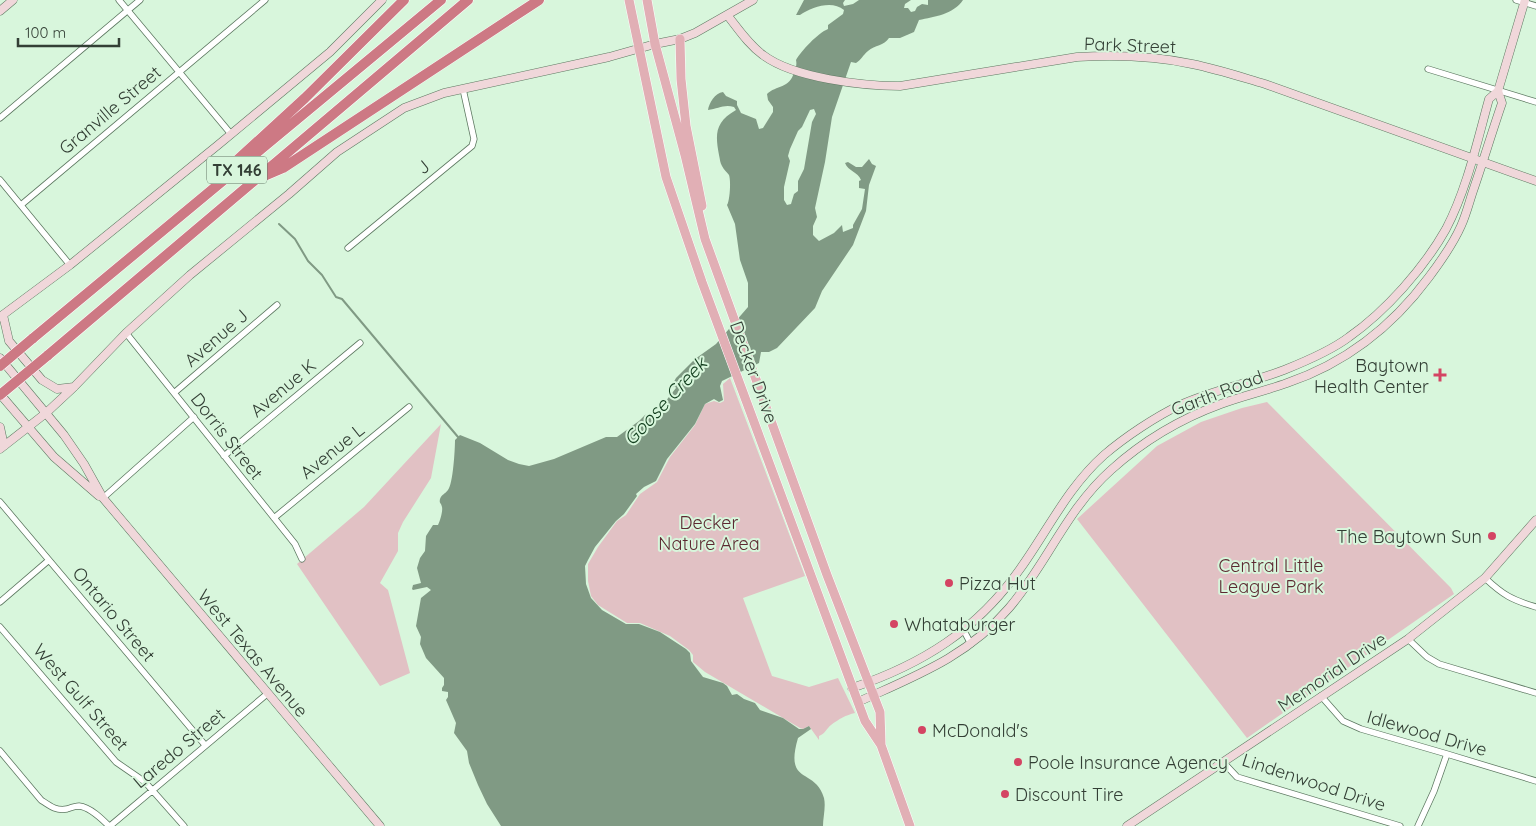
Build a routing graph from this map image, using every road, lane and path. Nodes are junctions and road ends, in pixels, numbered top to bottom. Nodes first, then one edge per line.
1 (13, 0) edge
2 (119, 0) edge
3 (140, 0) edge
4 (265, 0) edge
5 (382, 0) edge
6 (404, 0) edge
7 (441, 0) edge
8 (468, 0) edge
9 (539, 0) edge
10 (628, 0) edge
11 (646, 0) edge
12 (753, 0) edge
13 (1522, 1) edge
14 (1536, 6) edge
15 (0, 11) edge
16 (128, 11) junction
17 (728, 16) junction
18 (680, 39) junction
19 (655, 44) junction
20 (639, 49) junction
21 (1428, 69) dead end
22 (178, 72) junction
23 (463, 89) junction
24 (1498, 91) junction
25 (1536, 102) edge
26 (0, 118) edge
27 (231, 134) junction
28 (1472, 158) junction
29 (1483, 162) junction
30 (0, 180) edge
31 (255, 181) junction
32 (1536, 181) edge
33 (207, 193) junction
34 (21, 205) junction
35 (705, 239) junction
36 (348, 248) dead end
37 (70, 265) junction
38 (1411, 278) junction
39 (1422, 287) junction
40 (277, 305) dead end
41 (1, 316) edge
42 (126, 333) junction
43 (1347, 339) junction
44 (360, 343) dead end
45 (1359, 348) junction
46 (0, 358) edge
47 (0, 366) edge
48 (74, 387) junction
49 (3, 392) edge
50 (174, 393) junction
51 (1200, 398) junction
52 (409, 407) dead end
53 (1204, 410) junction
54 (46, 413) junction
55 (194, 417) junction
56 (0, 427) edge
57 (28, 428) junction
58 (2, 447) edge
59 (1111, 450) junction
60 (224, 456) junction
61 (1120, 463) junction
62 (103, 498) junction
63 (0, 502) edge
64 (1057, 510) junction
65 (274, 518) junction
66 (1069, 518) junction
67 (1536, 520) edge
68 (302, 559) dead end
69 (49, 560) junction
70 (1485, 578) junction
71 (1008, 584) junction
72 (1020, 593) junction
73 (0, 602) edge
74 (1536, 607) edge
75 (0, 627) edge
76 (964, 631) junction
77 (1408, 639) junction
78 (971, 644) junction
79 (868, 682) junction
80 (852, 688) junction
81 (267, 694) junction
82 (1536, 694) edge
83 (873, 695) junction
84 (1321, 696) junction
85 (858, 702) junction
86 (205, 745) junction
87 (881, 745) junction
88 (0, 751) edge
89 (1448, 754) junction
90 (1223, 762) junction
91 (1536, 781) edge
92 (153, 789) junction
93 (110, 826) edge
94 (184, 826) edge
95 (380, 826) edge
96 (910, 826) edge
97 (1127, 826) edge
98 (1400, 826) edge
99 (1418, 826) edge

1 - 15 main road
2 - 16 street
3 - 16 street
4 - 22 street, Granville Street
5 - 27 main road
6 - 33 highway
7 - 33 highway, TX 146
8 - 31 highway, TX 146
9 - 31 highway
10 - 20 main road, Decker Drive
11 - 19 main road, Decker Drive
12 - 17 main road
13 - 14 street
13 - 24 main road, Garth Road
16 - 22 street
16 - 26 street
17 - 18 main road
17 - 28 main road, Park Street
18 - 19 main road
18 - 35 main road
19 - 20 main road
19 - 35 main road, Decker Drive
20 - 23 main road
20 - 80 main road, Decker Drive
21 - 24 street
22 - 27 street
22 - 34 street, Granville Street
23 - 36 street, J
23 - 42 main road
24 - 25 street
24 - 28 main road, Garth Road
24 - 29 main road, Garth Road
27 - 37 main road
28 - 29 main road, Park Street
28 - 38 main road, Garth Road
29 - 32 main road, Park Street
29 - 39 main road, Garth Road
30 - 34 street
31 - 49 highway, TX 146, bridge
33 - 47 highway, TX 146, bridge
34 - 37 street
35 - 79 main road, Decker Drive
37 - 41 main road
38 - 39 main road
38 - 43 main road, Garth Road
39 - 45 main road, Garth Road
40 - 50 street, Avenue J
41 - 48 main road
42 - 48 main road
42 - 50 street, Dorris Street
43 - 45 main road
43 - 51 main road, Garth Road
44 - 60 street, Avenue K
45 - 53 main road, Garth Road
46 - 54 main road, West Texas Avenue
48 - 54 main road
49 - 57 main road, West Texas Avenue
50 - 55 street, Dorris Street
51 - 53 main road
51 - 59 main road, Garth Road
52 - 65 street, Avenue L
53 - 61 main road, Garth Road
54 - 57 main road
54 - 62 main road, West Texas Avenue
55 - 60 street, Dorris Street
55 - 62 street
56 - 58 main road
57 - 58 main road
57 - 62 main road, West Texas Avenue
59 - 61 main road
59 - 64 main road, Garth Road
60 - 65 street, Dorris Street
61 - 66 main road, Garth Road
62 - 81 main road, West Texas Avenue
63 - 69 street, Ontario Street
64 - 66 main road
64 - 71 main road, Garth Road
65 - 68 street, Dorris Street
66 - 72 main road, Garth Road
67 - 70 main road, Memorial Drive
69 - 73 street
69 - 86 street, Ontario Street
70 - 74 street
70 - 77 main road, Memorial Drive
71 - 72 main road
71 - 76 main road, Garth Road
72 - 78 main road, Garth Road
75 - 92 street, West Gulf Street
76 - 78 street
76 - 79 main road, Garth Road
77 - 82 street
77 - 84 main road, Memorial Drive
78 - 83 main road, Garth Road
79 - 80 main road, Garth Road
79 - 83 main road, Decker Drive
80 - 85 main road, Decker Drive
81 - 86 street, Laredo Street
81 - 95 main road, West Texas Avenue
83 - 85 main road, Garth Road
83 - 87 main road, Decker Drive
84 - 89 street, Idlewood Drive
84 - 90 main road, Memorial Drive
85 - 87 main road, Decker Drive
86 - 92 street, Laredo Street
87 - 96 main road, Decker Drive
88 - 93 street
89 - 91 street, Idlewood Drive
89 - 99 street
90 - 97 main road, Memorial Drive
90 - 98 street, Lindenwood Drive
92 - 93 street, Laredo Street
92 - 94 street, West Gulf Street

